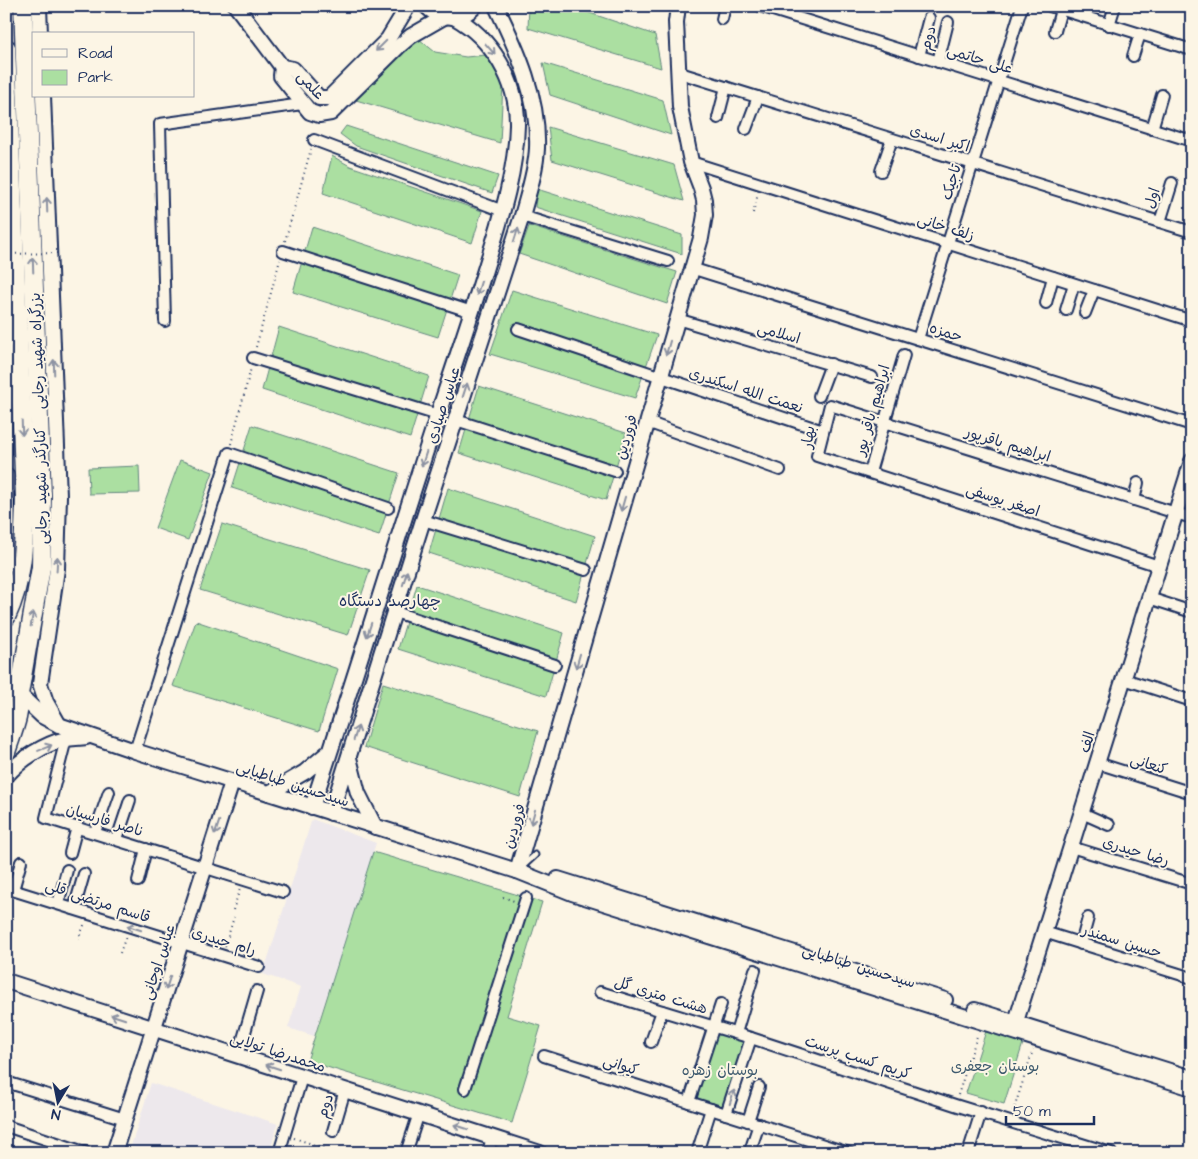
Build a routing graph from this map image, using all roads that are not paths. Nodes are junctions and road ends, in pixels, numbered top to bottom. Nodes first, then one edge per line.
1 (23, 6) edge
2 (39, 6) edge
3 (236, 6) edge
4 (408, 6) edge
5 (426, 6) edge
6 (475, 6) edge
7 (496, 6) edge
8 (678, 6) edge
9 (725, 6) edge
10 (760, 6) edge
11 (1022, 6) edge
12 (1050, 6) edge
13 (1115, 6) edge
14 (1061, 10) junction
15 (449, 17) junction
16 (929, 18) dead end
17 (722, 19) dead end
18 (948, 22) dead end
19 (1110, 25) junction
20 (40, 32) edge
21 (1055, 32) dead end
22 (1140, 34) junction
23 (6, 48) edge
24 (1192, 50) edge
25 (919, 56) junction
26 (1134, 56) dead end
27 (938, 62) junction
28 (282, 67) junction
29 (680, 73) junction
30 (999, 81) junction
31 (726, 88) junction
32 (1162, 95) dead end
33 (43, 98) edge
34 (319, 98) junction
35 (758, 98) junction
36 (306, 108) junction
37 (718, 118) dead end
38 (746, 128) dead end
39 (1152, 129) junction
40 (892, 139) junction
41 (314, 140) road end
42 (1192, 141) edge
43 (690, 162) junction
44 (973, 164) junction
45 (881, 171) dead end
46 (1172, 183) dead end
47 (503, 211) junction
48 (522, 216) junction
49 (1160, 222) junction
50 (1192, 232) edge
51 (948, 244) junction
52 (282, 251) road end
53 (668, 261) dead end
54 (691, 268) junction
55 (1053, 277) junction
56 (1074, 284) junction
57 (1094, 290) junction
58 (1046, 303) dead end
59 (1066, 310) dead end
60 (472, 312) junction
61 (1085, 314) dead end
62 (677, 319) junction
63 (165, 320) dead end
64 (1192, 321) edge
65 (518, 329) dead end
66 (918, 339) junction
67 (904, 355) dead end
68 (254, 358) road end
69 (831, 364) junction
70 (660, 377) junction
71 (872, 377) dead end
72 (820, 396) dead end
73 (830, 405) joint
74 (438, 415) junction
75 (456, 420) junction
76 (885, 421) junction
77 (647, 422) junction
78 (1192, 425) edge
79 (823, 430) junction
80 (1192, 462) edge
81 (838, 463) joint
82 (780, 470) dead end
83 (615, 471) dead end
84 (870, 472) junction
85 (6, 475) edge
86 (1138, 483) dead end
87 (1134, 500) junction
88 (388, 508) dead end
89 (1176, 513) junction
90 (1192, 518) edge
91 (423, 520) junction
92 (6, 565) edge
93 (1159, 566) junction
94 (586, 570) dead end
95 (1149, 598) junction
96 (395, 612) junction
97 (1192, 612) edge
98 (6, 617) edge
99 (25, 656) junction
100 (555, 665) dead end
101 (6, 675) edge
102 (1124, 678) junction
103 (13, 689) edge
104 (1192, 701) edge
105 (59, 725) junction
106 (93, 737) junction
107 (66, 739) junction
108 (331, 750) junction
109 (135, 751) junction
110 (6, 752) edge
111 (348, 755) junction
112 (1097, 763) junction
113 (6, 776) edge
114 (232, 782) junction
115 (109, 792) dead end
116 (269, 793) junction
117 (1192, 793) edge
118 (130, 800) dead end
119 (312, 807) junction
120 (331, 813) junction
121 (1082, 813) junction
122 (1109, 825) dead end
123 (77, 827) junction
124 (375, 827) junction
125 (95, 832) junction
126 (117, 840) junction
127 (1071, 847) junction
128 (146, 849) junction
129 (70, 853) dead end
130 (535, 855) dead end
131 (21, 862) dead end
132 (205, 867) junction
133 (68, 870) dead end
134 (517, 872) junction
135 (84, 874) dead end
136 (138, 882) dead end
137 (1192, 884) edge
138 (574, 888) junction
139 (10, 889) edge
140 (283, 892) dead end
141 (526, 898) dead end
142 (58, 904) junction
143 (74, 909) junction
144 (1088, 918) dead end
145 (1044, 932) junction
146 (181, 943) junction
147 (1081, 944) junction
148 (259, 967) dead end
149 (755, 970) dead end
150 (1192, 978) edge
151 (6, 981) edge
152 (257, 991) dead end
153 (600, 992) dead end
154 (721, 1004) dead end
155 (662, 1010) junction
156 (714, 1026) junction
157 (1015, 1027) junction
158 (154, 1029) junction
159 (736, 1033) junction
160 (751, 1038) junction
161 (651, 1042) dead end
162 (238, 1056) junction
163 (544, 1056) dead end
164 (302, 1077) junction
165 (1192, 1078) edge
166 (6, 1082) edge
167 (759, 1087) dead end
168 (1192, 1088) edge
169 (465, 1089) dead end
170 (346, 1090) junction
171 (689, 1102) junction
172 (711, 1109) junction
173 (981, 1112) junction
174 (419, 1113) junction
175 (726, 1114) junction
176 (125, 1119) junction
177 (748, 1121) junction
178 (759, 1124) junction
179 (6, 1126) edge
180 (333, 1130) dead end
181 (492, 1137) junction
182 (751, 1148) dead end
183 (537, 1152) edge
184 (86, 1153) edge
185 (114, 1153) edge
186 (279, 1153) edge
187 (406, 1153) edge
188 (488, 1153) edge
189 (697, 1153) edge
190 (849, 1153) edge
191 (968, 1153) edge
192 (1111, 1153) edge

99 -> 1 highway, بزرگراه شهید رجایی
2 - 20 street
3 - 28 street
4 -> 34 street, علمی
5 - 15 street, عباس صیادی
6 - 15 street, علمی
7 - 48 street, عباس صیادی
8 - 29 street, فروردین
9 - 17 street
10 - 25 street, علی حاتمی
11 - 30 street, تاجیک
12 - 14 street
13 - 19 street
14 - 19 street
14 - 21 street
15 - 36 street, علمی
15 -> 47 street, عباس صیادی
16 - 25 street
18 - 27 street, دوم
19 - 22 street
22 - 24 street
22 - 26 street
23 -> 98 highway, بزرگراه شهید رجایی
25 - 27 street, علی حاتمی
27 - 30 street, علی حاتمی
28 - 34 street, علمی
28 - 36 street, علمی
29 - 31 street, اکبر اسدی
29 - 43 street, فروردین
30 - 39 street, علی حاتمی
30 - 44 street, تاجیک
31 - 35 street, اکبر اسدی
31 - 37 street
32 - 39 street
105 -> 33 street, کنارگذر شهید رجایی
34 - 36 street
35 - 38 street
35 - 40 street, اکبر اسدی
36 - 63 street
39 - 42 street, علی حاتمی
40 - 44 street, اکبر اسدی
40 - 45 street
41 - 47 street
43 - 51 street, زلف خانی
43 - 54 street, فروردین
44 - 49 street, اکبر اسدی
44 - 51 street, تاجیک
46 - 49 street, اول
47 -> 60 street, عباس صیادی
48 - 53 street
75 -> 48 street, عباس صیادی
49 - 50 street, اکبر اسدی
51 - 55 street, زلف خانی
51 - 66 street, تاجیک
52 - 60 street
54 - 62 street, فروردین
54 - 66 street, حمزه
55 - 56 street, زلف خانی
55 - 58 street
56 - 57 street, زلف خانی
56 - 59 street
57 - 61 street
57 - 64 street, زلف خانی
60 - 74 street, عباس صیادی
62 - 69 street, اسلامی
62 -> 70 street, فروردین
65 - 70 street, نعمت الله اسکندری
66 - 78 street, حمزه
67 - 76 street, ابراهیم باقر پور
68 - 74 street
69 - 71 street, اسلامی
69 - 72 street
70 - 77 street, فروردین
70 - 79 street, نعمت الله اسکندری
73 - 76 street, ابراهیم باقرپور
73 - 79 street, بهار
74 -> 108 street, عباس صیادی
75 - 83 street
75 - 91 street, عباس صیادی
76 - 84 street, ابراهیم باقر پور
76 - 87 street, ابراهیم باقرپور
77 - 82 street
77 -> 134 street, فروردین
79 - 81 street, بهار
80 - 89 street, الف
81 - 84 street, اصغر یوسفی
84 - 93 street, اصغر یوسفی
85 - 92 street
86 - 87 street
87 - 89 street, ابراهیم باقرپور
88 - 109 street
89 - 90 street, ابراهیم باقرپور
89 - 93 street, الف
91 - 94 street
96 -> 91 street, عباس صیادی
93 - 95 street, الف
95 - 97 street
95 - 102 street, الف
96 - 100 street
111 -> 96 street, عباس صیادی
99 - 101 highway
99 - 103 highway, بزرگراه شهید رجایی
102 - 104 street
102 - 112 street, الف
103 - 105 street, سیدحسین طباطبایی
103 - 110 highway, بزرگراه شهید رجایی
105 - 106 street, سیدحسین طباطبایی
106 - 107 street
106 - 109 street, سیدحسین طباطبایی
113 -> 107 street
107 - 123 street, ناصر فارسیان
108 - 116 street
108 - 119 street, عباس صیادی
109 - 114 street, سیدحسین طباطبایی
111 - 120 street, عباس صیادی
111 - 124 street
112 - 117 street, کنعانی
112 - 121 street, الف
114 - 116 street, سیدحسین طباطبایی
114 -> 132 street, عباس اوجانی
115 - 125 street
116 - 119 street, سیدحسین طباطبایی
118 - 126 street
119 - 120 street, سیدحسین طباطبایی
120 - 124 street, سیدحسین طباطبایی
121 - 122 street
121 - 127 street, الف
123 - 125 street, ناصر فارسیان
123 - 129 street
124 - 134 street, سیدحسین طباطبایی
125 - 126 street, ناصر فارسیان
126 - 128 street, ناصر فارسیان
127 - 137 street, رضا حیدری
127 - 145 street, الف
128 - 132 street, ناصر فارسیان
128 - 136 street
130 - 134 lane
131 - 139 street
132 - 140 street, ناصر فارسیان
132 - 146 street, عباس اوجانی
133 - 142 street
134 - 138 street, سیدحسین طباطبایی
135 - 143 street
138 - 157 street, سیدحسین طباطبایی
138 - 157 street, سیدحسین طباطبایی
139 - 142 street, قاسم مرتضی قلی
141 - 169 street
142 - 143 street, قاسم مرتضی قلی
146 -> 143 street, قاسم مرتضی قلی
144 - 147 street
145 - 147 street, حسین سمندر
145 - 157 street, الف
146 - 148 street, رام حیدری
146 -> 158 street, عباس اوجانی
147 - 150 street, حسین سمندر
149 - 159 street
158 -> 151 street, محمدرضا تولایی
152 - 162 street
153 - 155 street, هشت متری گل
154 - 156 street
155 - 156 street, هشت متری گل
155 - 161 street
156 - 159 street, هشت متری گل
156 - 171 street
157 - 165 street, سیدحسین طباطبایی
157 - 168 street, سیدحسین طباطبایی
158 - 162 street, محمدرضا تولایی
158 - 176 street, عباس اوجانی
159 - 160 street, کریم کسب پرست
160 - 173 street, کریم کسب پرست
175 -> 160 street
164 -> 162 street, محمدرضا تولایی
163 - 171 street, کیوانی
164 - 170 street, محمدرضا تولایی
164 - 186 street
166 - 176 street
167 - 177 street
170 - 174 street, محمدرضا تولایی
170 - 180 street, دوم
171 - 172 street, کیوانی
172 - 175 street, کیوانی
172 - 189 street
173 - 191 street
173 - 192 street, کریم کسب پرست
181 -> 174 street, محمدرضا تولایی
174 - 187 street
175 - 177 street, کیوانی
176 - 185 street, عباس اوجانی
177 - 178 street, کیوانی
178 - 182 street
178 - 190 street, کیوانی
179 - 184 street
181 - 183 street, محمدرضا تولایی
181 - 188 street

